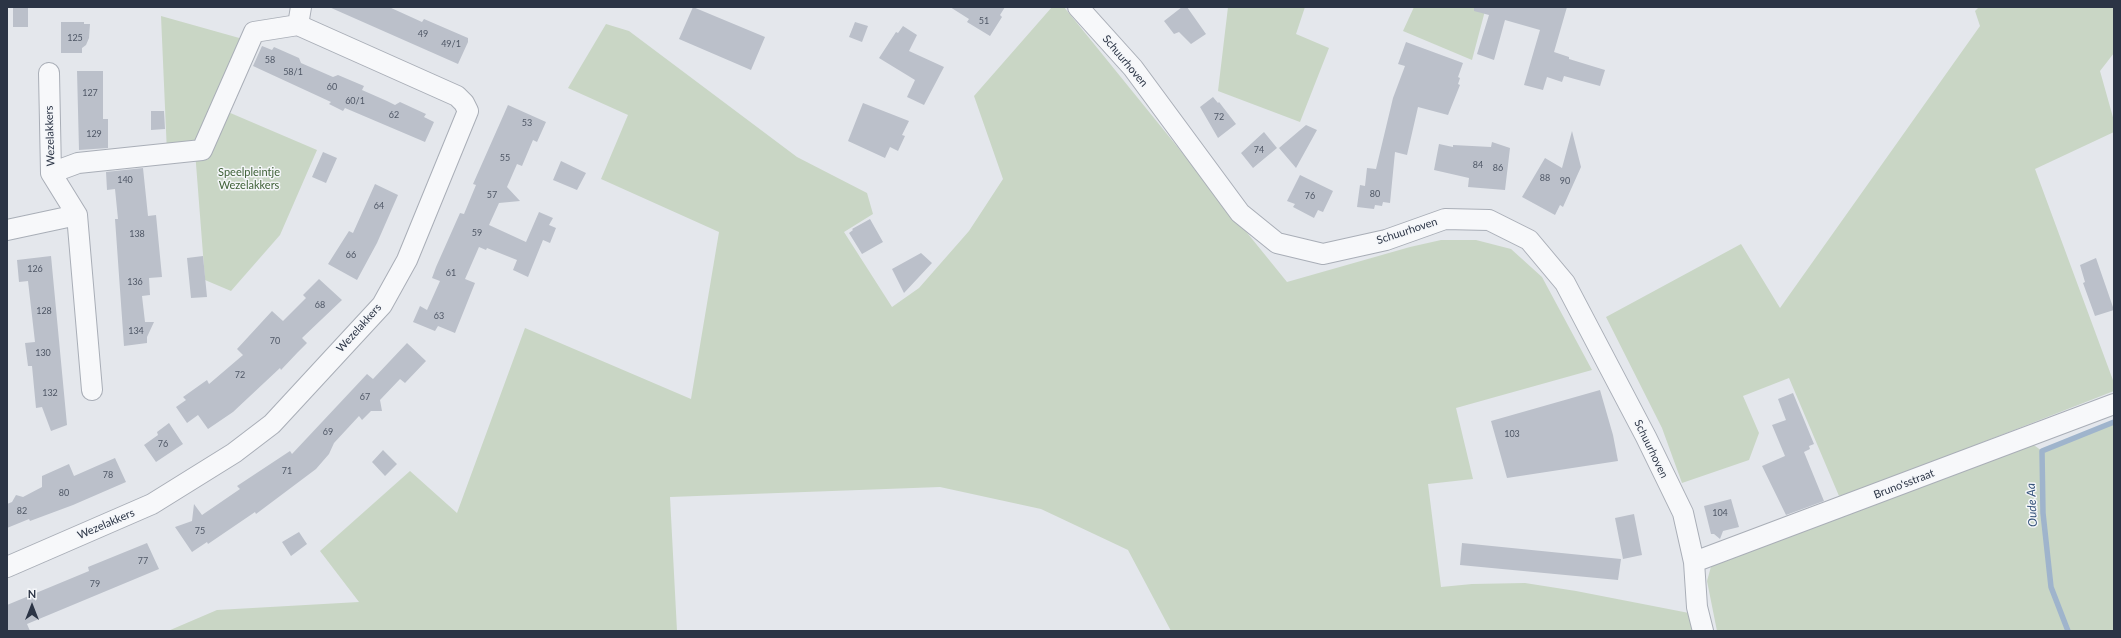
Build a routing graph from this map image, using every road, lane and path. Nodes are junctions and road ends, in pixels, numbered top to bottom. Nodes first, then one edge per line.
1 (1078, 7) edge
2 (299, 16) edge
3 (48, 73) dead end
4 (51, 172) junction
5 (77, 216) junction
6 (7, 230) edge
7 (92, 390) dead end
8 (2114, 404) edge
9 (1694, 562) junction
10 (7, 567) edge
11 (1703, 631) edge

1 - 9 street, Schuurhoven
2 - 4 street
2 - 10 street, Wezelakkers
3 - 4 street, Wezelakkers
4 - 5 street, Wezelakkers
5 - 6 street
5 - 7 street, Wezelakkers
8 - 9 street, Bruno'sstraat
9 - 11 street, Schuurhoven

